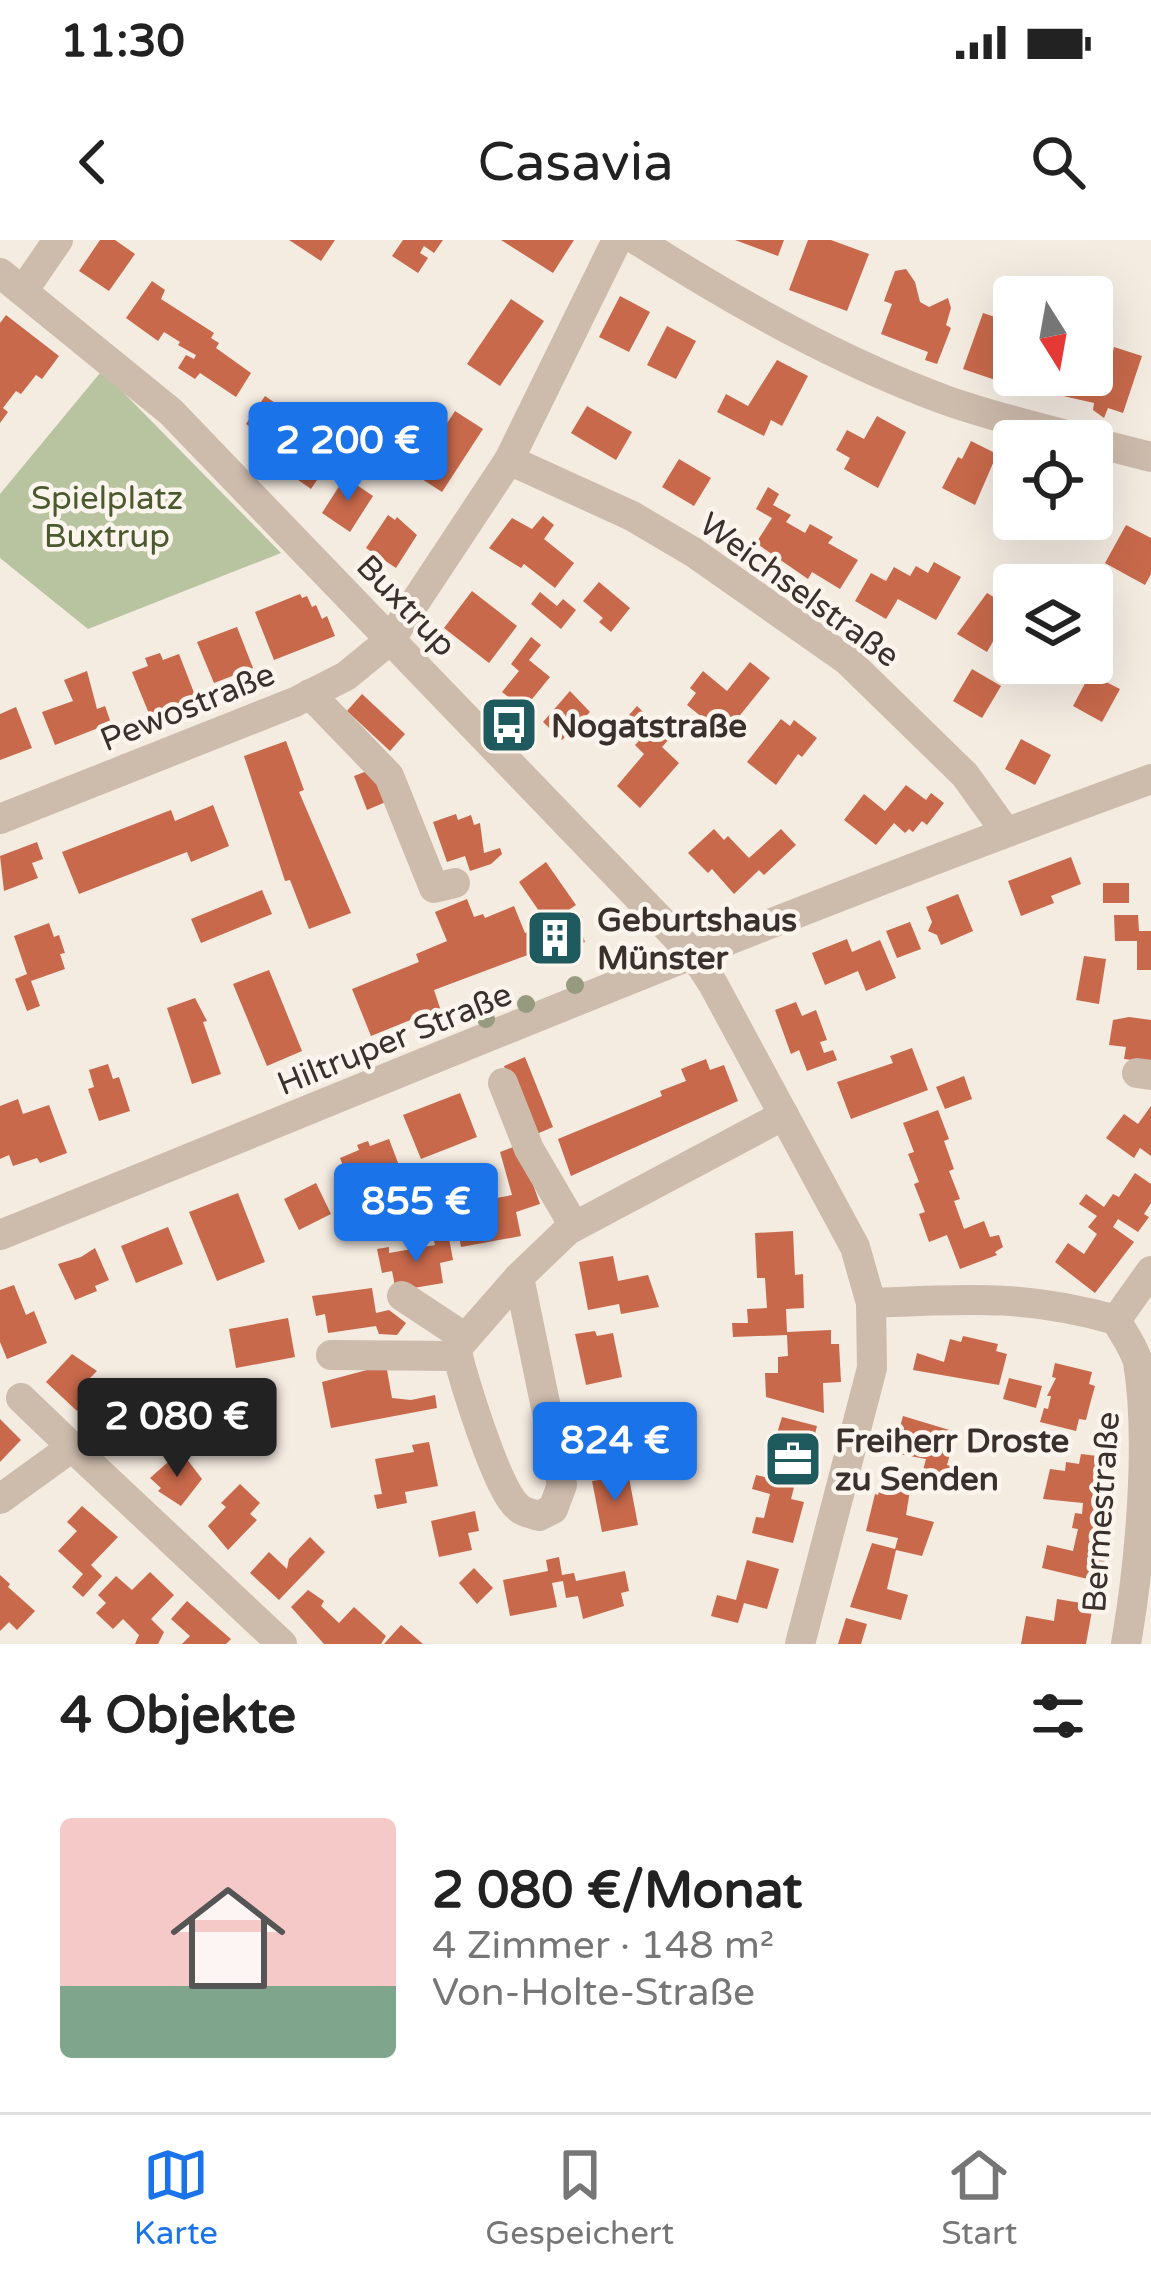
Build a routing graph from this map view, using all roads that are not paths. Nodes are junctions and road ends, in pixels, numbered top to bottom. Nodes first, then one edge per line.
1 (58, 240) edge
2 (617, 240) edge
3 (637, 240) edge
4 (12, 282) edge
5 (1018, 420) edge
6 (1113, 447) edge
7 (1151, 457) edge
8 (508, 460) junction
9 (390, 640) junction
10 (310, 694) junction
11 (1151, 779) edge
12 (0, 819) edge
13 (1006, 832) junction
14 (454, 883) dead end
15 (694, 955) junction
16 (503, 1083) dead end
17 (784, 1115) junction
18 (574, 1226) junction
19 (0, 1235) edge
20 (1151, 1270) edge
21 (518, 1277) junction
22 (402, 1296) dead end
23 (871, 1303) junction
24 (1116, 1320) junction
25 (461, 1347) junction
26 (331, 1355) dead end
27 (21, 1399) dead end
28 (72, 1447) junction
29 (0, 1499) edge
30 (282, 1644) edge
31 (800, 1644) edge
32 (1126, 1644) edge

1 - 4 street
2 - 8 street
3 - 5 street
4 - 9 street, Buxtrup
6 - 7 street
8 - 9 street
8 - 13 street, Weichselstraße
9 - 10 street, Pewostraße
9 - 15 street, Buxtrup
10 - 12 street, Pewostraße
10 - 14 street
11 - 13 street, Hiltruper Straße
13 - 15 street, Hiltruper Straße
15 - 17 street, Buxtrup
15 - 19 street, Hiltruper Straße
16 - 18 street
17 - 18 street
17 - 23 street, Buxtrup
18 - 21 street
20 - 24 street
21 - 25 street
21 - 25 street
22 - 25 street
23 - 24 street
23 - 31 street, Buxtrup
24 - 32 street, Bermestraße
25 - 26 street
27 - 28 street
28 - 29 street
28 - 30 street

